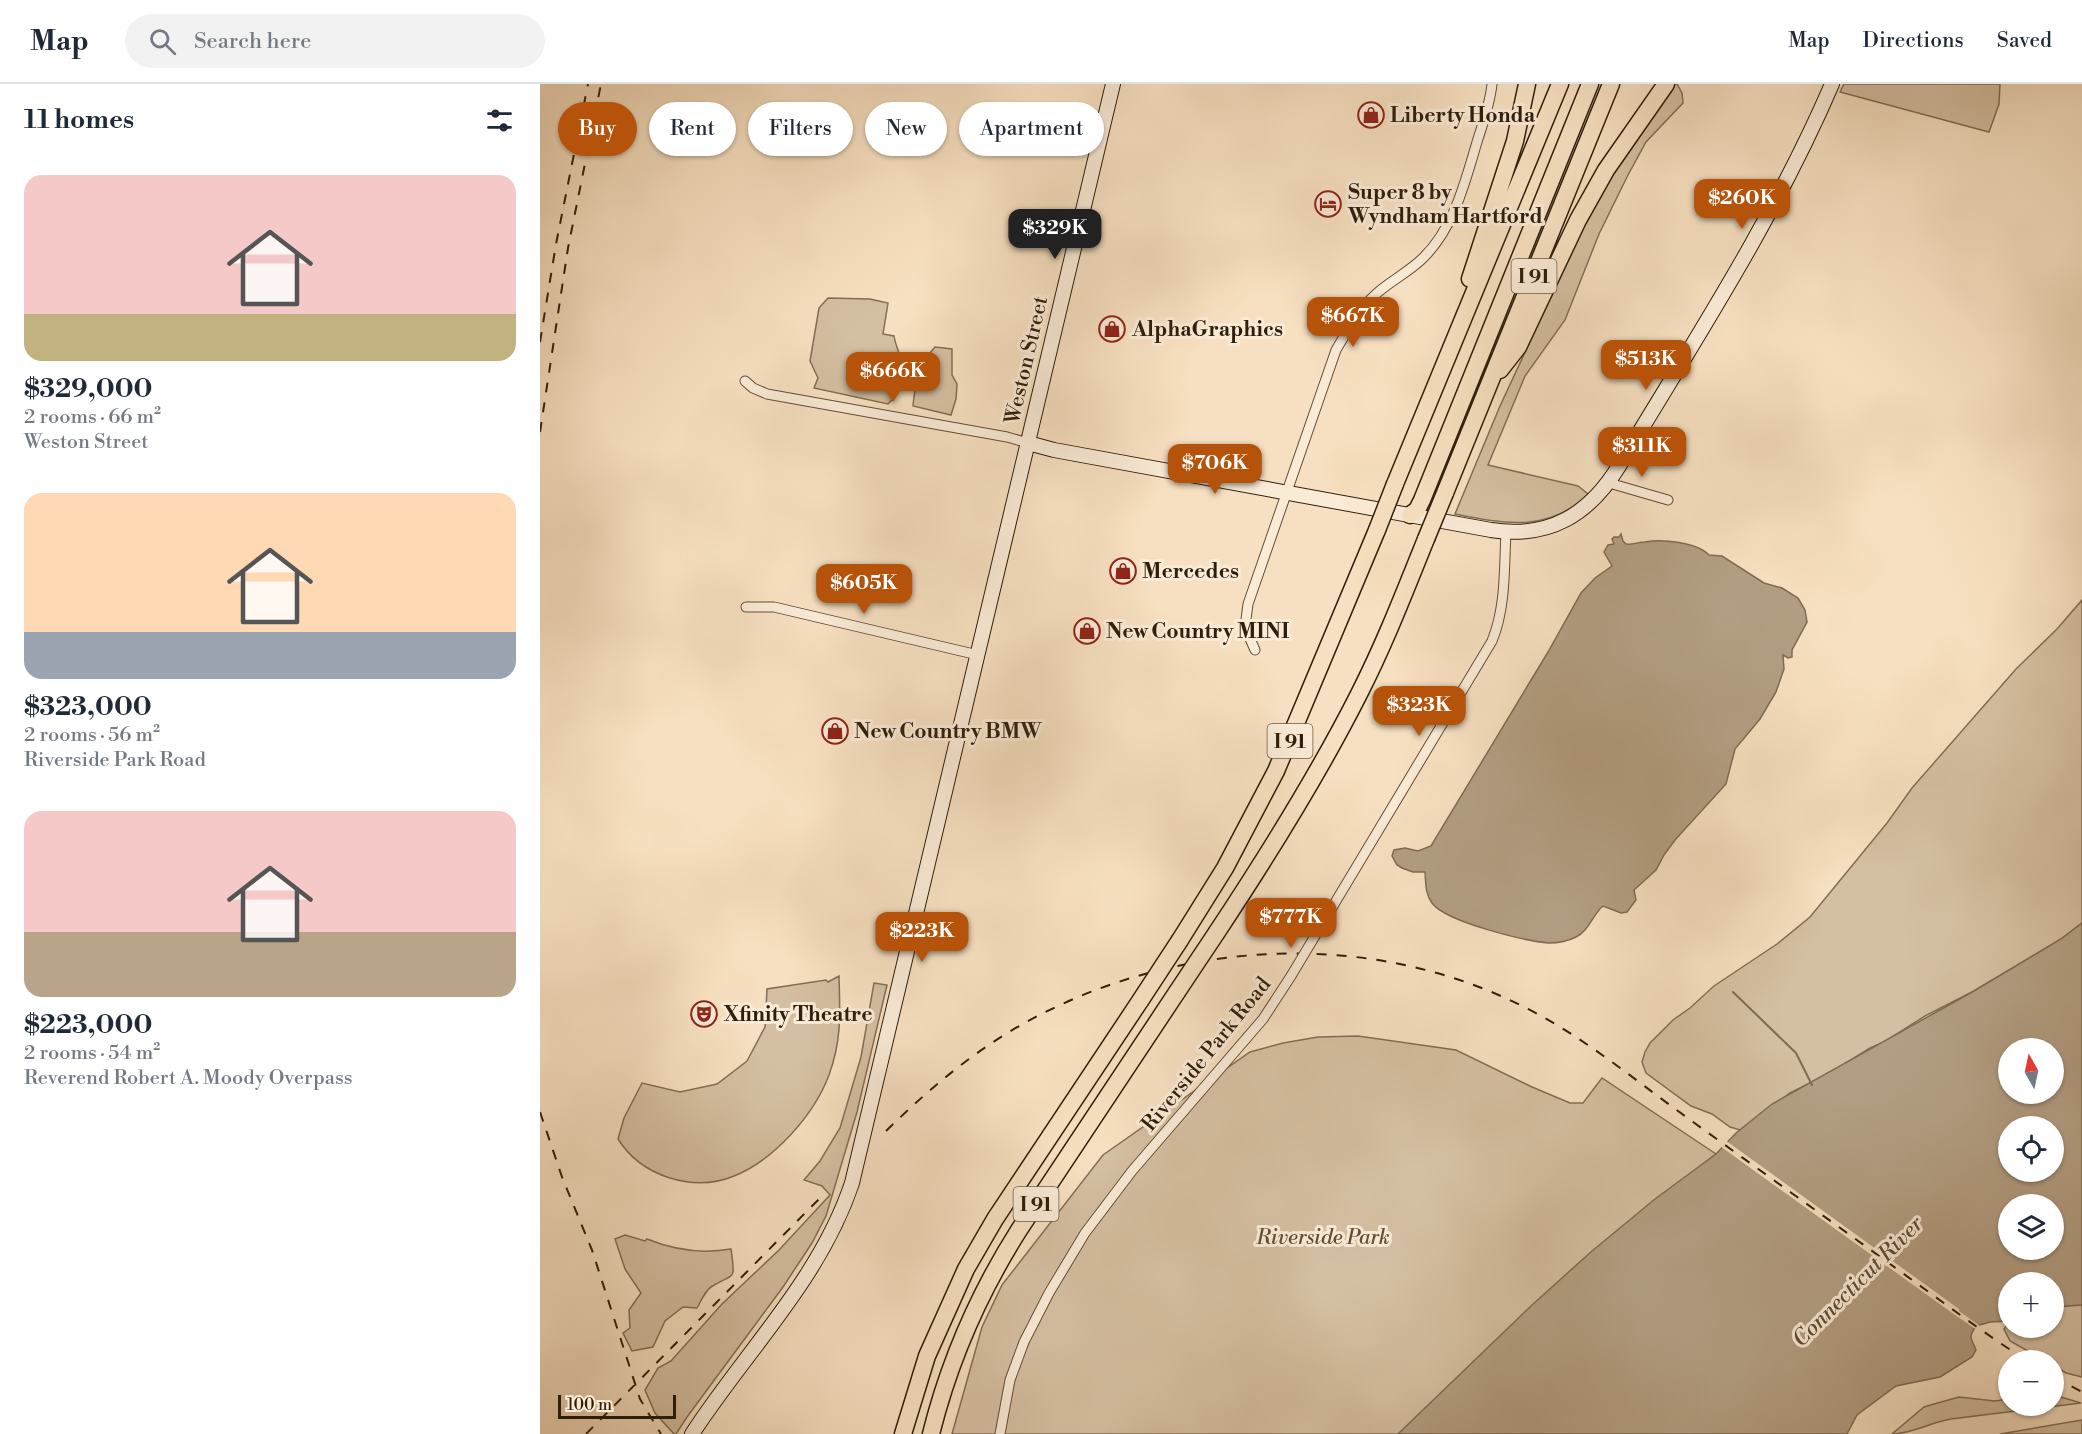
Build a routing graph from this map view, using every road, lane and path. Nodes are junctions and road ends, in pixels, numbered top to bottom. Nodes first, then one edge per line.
1 (1113, 84) edge
2 (1492, 84) edge
3 (1527, 84) edge
4 (1560, 84) edge
5 (1580, 84) edge
6 (1590, 84) edge
7 (1598, 84) edge
8 (1611, 84) edge
9 (1666, 84) edge
10 (1832, 84) edge
11 (1576, 172) junction
12 (1448, 359) junction
13 (1491, 380) junction
14 (745, 381) dead end
15 (1028, 443) junction
16 (1609, 483) junction
17 (1286, 492) junction
18 (1668, 500) dead end
19 (1410, 515) junction
20 (1506, 532) junction
21 (746, 607) dead end
22 (1255, 650) dead end
23 (978, 655) junction
24 (693, 1432) edge
25 (903, 1434) edge
26 (931, 1434) edge
27 (1000, 1434) edge

1 - 15 main road, Weston Street
2 - 17 street
3 - 12 highway
4 - 12 highway, I 91
5 - 19 highway
6 - 19 highway
7 - 11 highway
8 - 11 highway, I 91
9 - 13 highway
10 - 16 main road, Weston Street
11 - 13 highway, I 91
12 - 25 highway, I 91, bridge
13 - 26 highway, I 91, bridge
14 - 15 street
15 - 17 main road, Weston Street
15 - 23 main road
16 - 18 street
16 - 20 main road, Weston Street
17 - 19 main road, Weston Street
17 - 22 street
19 - 20 main road, Weston Street
20 - 27 street, Riverside Park Road, bridge
21 - 23 street
23 - 24 main road

